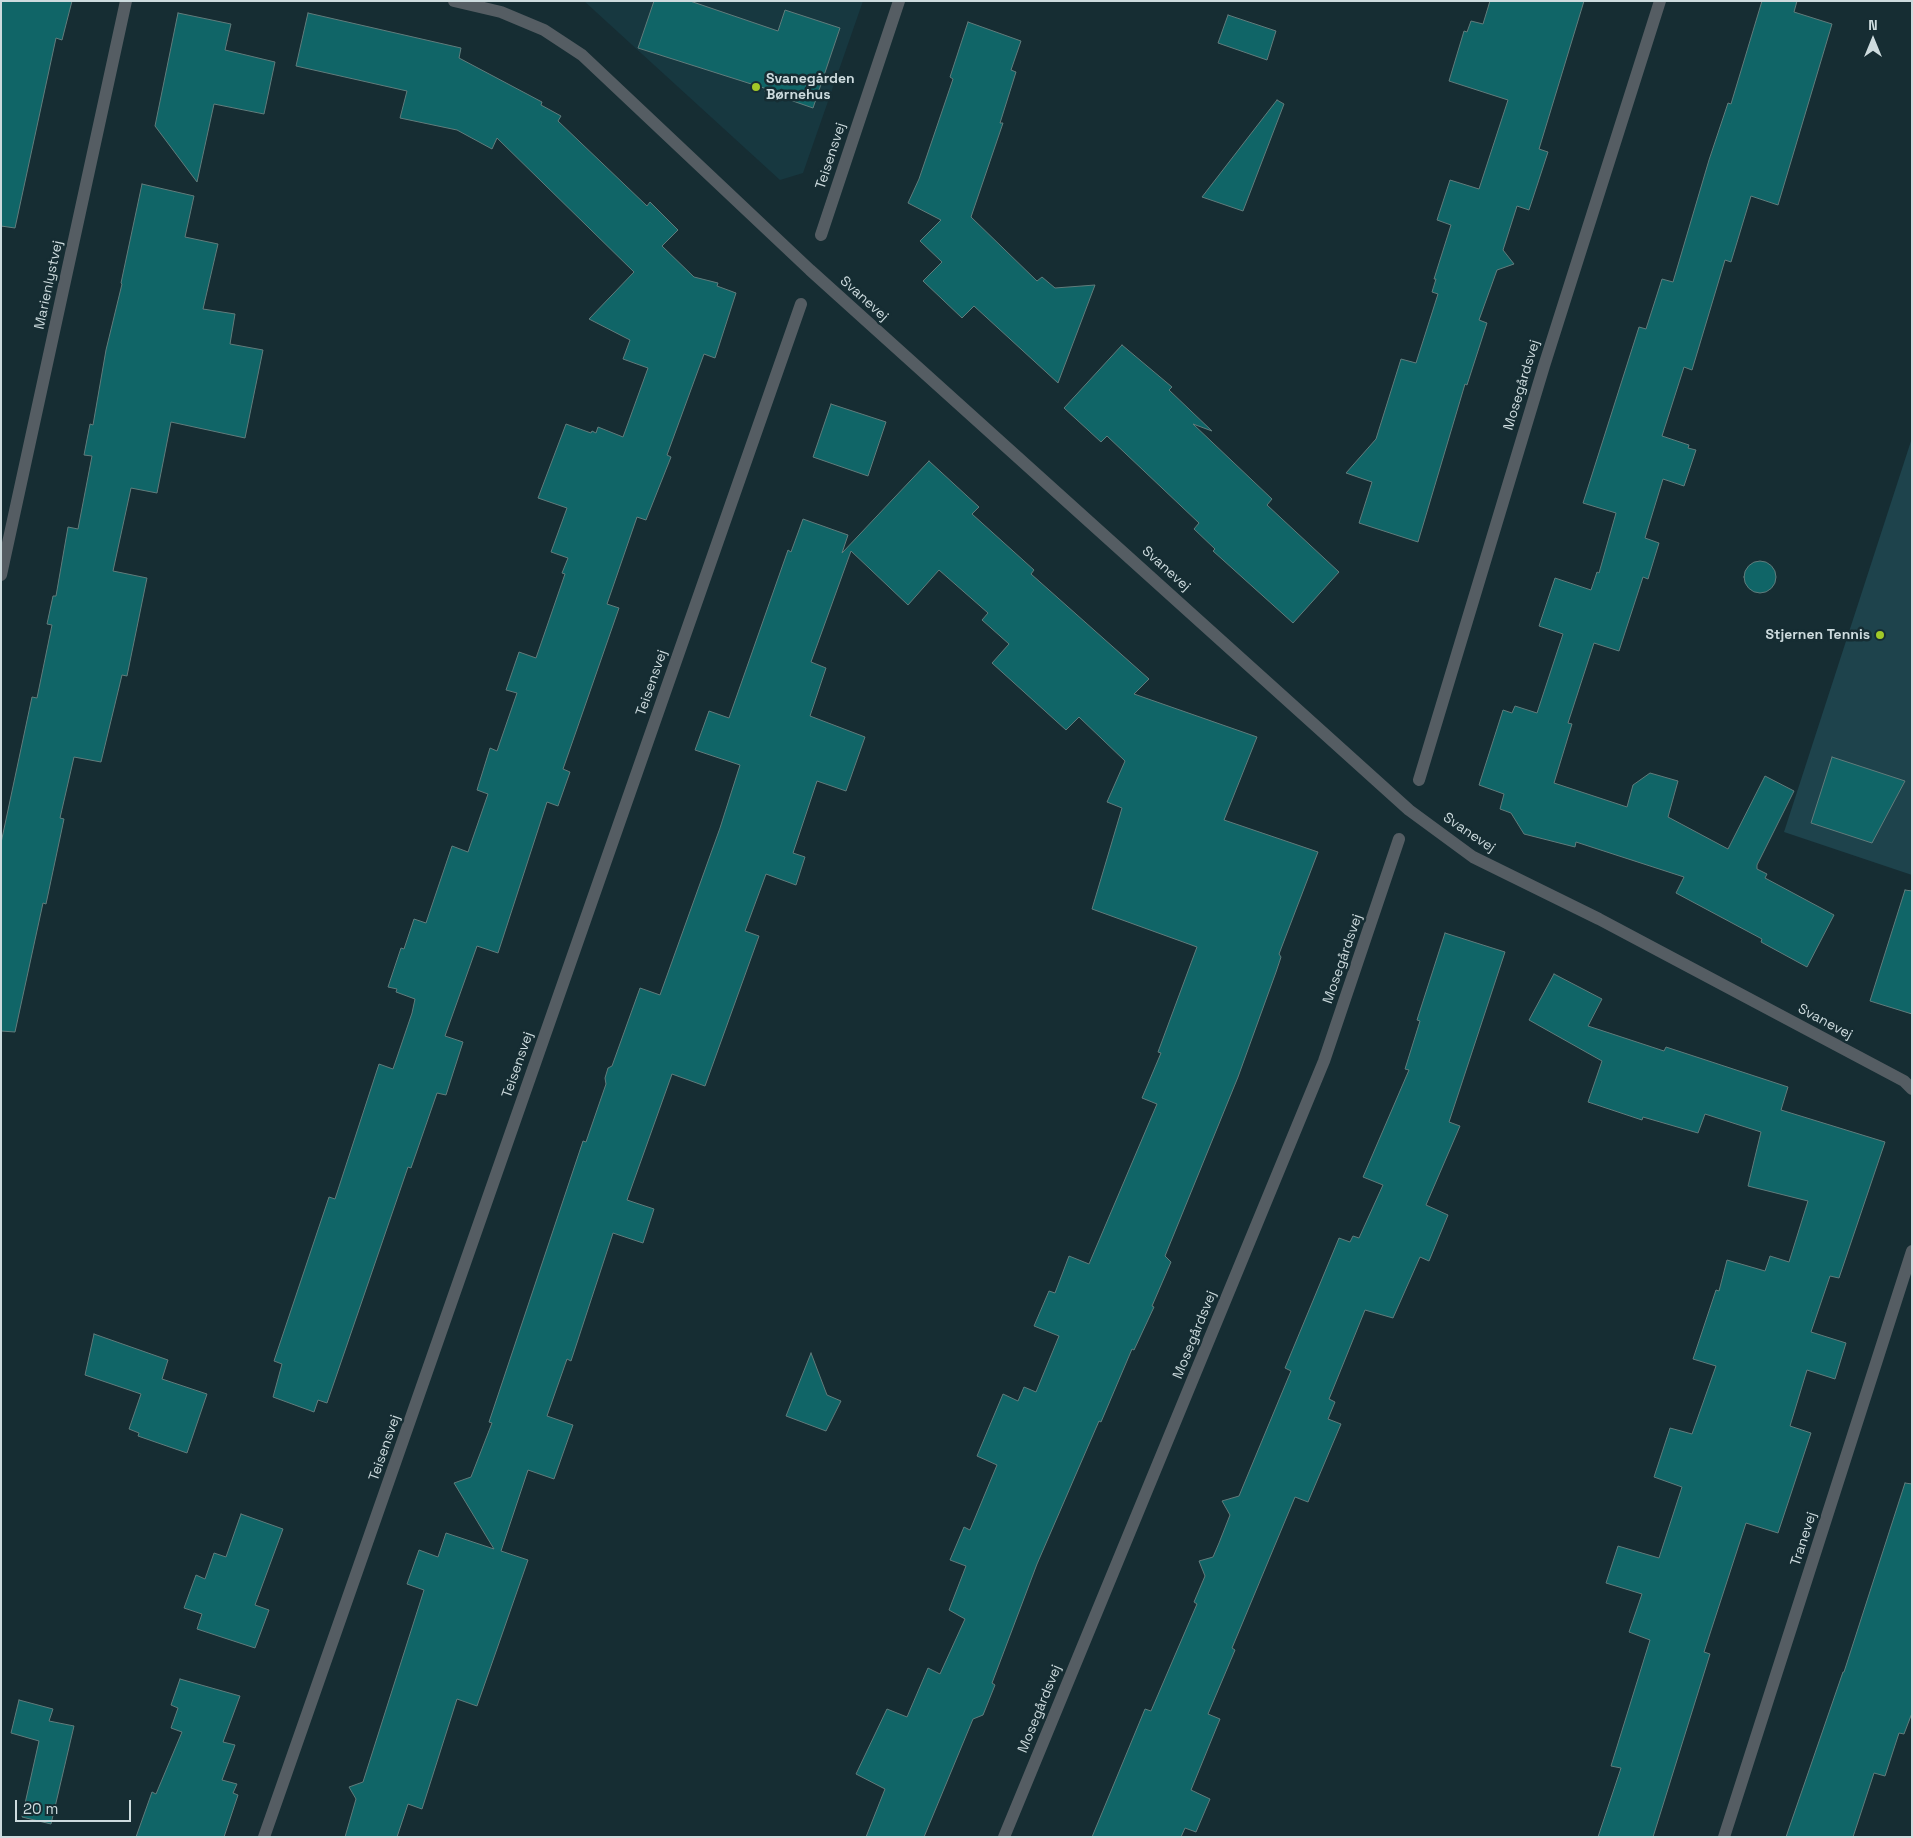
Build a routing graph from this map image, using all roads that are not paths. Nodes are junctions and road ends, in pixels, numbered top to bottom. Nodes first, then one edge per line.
1 (126, 1) edge
2 (454, 1) edge
3 (899, 1) edge
4 (1660, 1) edge
5 (821, 235) dead end
6 (800, 304) dead end
7 (1, 574) edge
8 (1419, 780) dead end
9 (1399, 839) dead end
10 (1912, 1090) edge
11 (1912, 1251) edge
12 (264, 1837) edge
13 (1004, 1837) edge
14 (1724, 1837) edge

1 - 7 street, Marienlystvej
2 - 10 street, Svanevej
3 - 5 street, Teisensvej
4 - 8 street, Mosegårdsvej
6 - 12 street, Teisensvej
9 - 13 street, Mosegårdsvej
11 - 14 street, Tranevej

